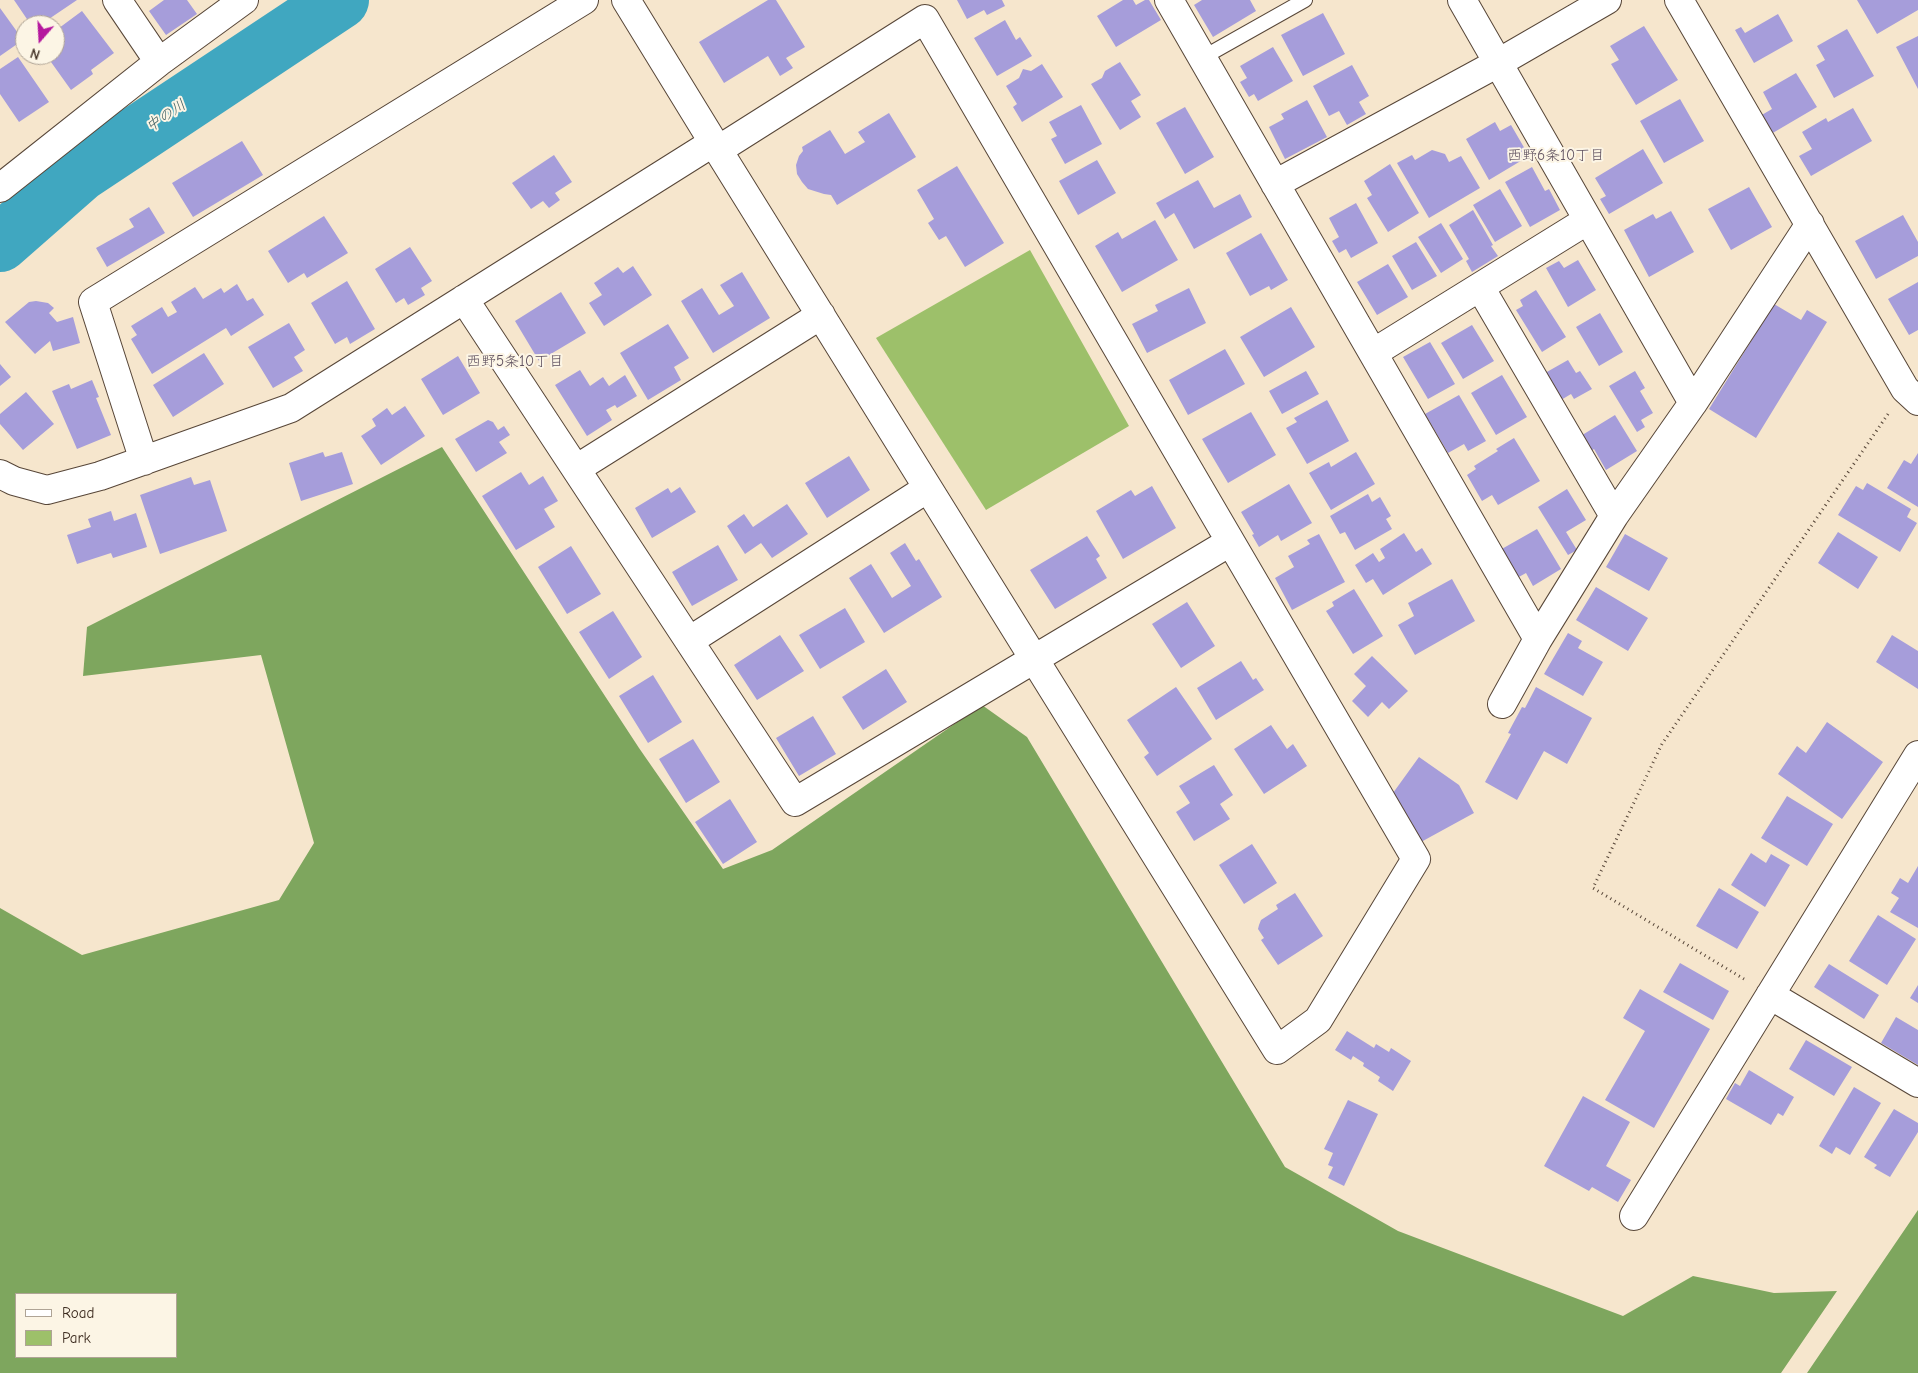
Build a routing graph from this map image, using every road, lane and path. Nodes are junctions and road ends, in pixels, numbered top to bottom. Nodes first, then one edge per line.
1 (117, 0) edge
2 (244, 0) edge
3 (584, 0) edge
4 (626, 0) edge
5 (1169, 0) edge
6 (1305, 0) edge
7 (1462, 0) edge
8 (1607, 0) edge
9 (1680, 0) edge
10 (1202, 58) junction
11 (159, 62) junction
12 (1498, 63) junction
13 (716, 146) junction
14 (1275, 184) junction
15 (0, 188) edge
16 (1588, 220) junction
17 (1810, 224) junction
18 (1480, 286) junction
19 (464, 299) junction
20 (821, 315) junction
21 (1373, 353) junction
22 (1912, 395) edge
23 (1693, 403) junction
24 (144, 460) junction
25 (576, 470) junction
26 (0, 474) edge
27 (928, 488) junction
28 (1614, 516) junction
29 (1230, 542) junction
30 (1538, 639) junction
31 (689, 641) junction
32 (1035, 660) junction
33 (1502, 704) dead end
34 (1918, 754) edge
35 (1770, 995) junction
36 (1918, 1083) edge
37 (1634, 1216) dead end

1 - 11 street
2 - 11 street
3 - 24 street
4 - 13 street
5 - 10 street
6 - 10 lane
7 - 12 street
8 - 12 street
9 - 17 street
10 - 14 street
11 - 15 street
12 - 14 street
12 - 16 street
13 - 19 street
13 - 20 street
13 - 29 street
14 - 21 street
16 - 18 street
16 - 23 street
17 - 22 street
17 - 23 street
18 - 21 street
18 - 28 street
19 - 24 street
19 - 25 street
20 - 25 street
20 - 27 street
21 - 30 street
22 - 35 path
23 - 28 street
24 - 26 street
25 - 31 street
27 - 31 street
27 - 32 street
28 - 30 street
29 - 32 street
29 - 32 street
30 - 33 street
31 - 32 street
34 - 35 street
35 - 36 street
35 - 37 street

